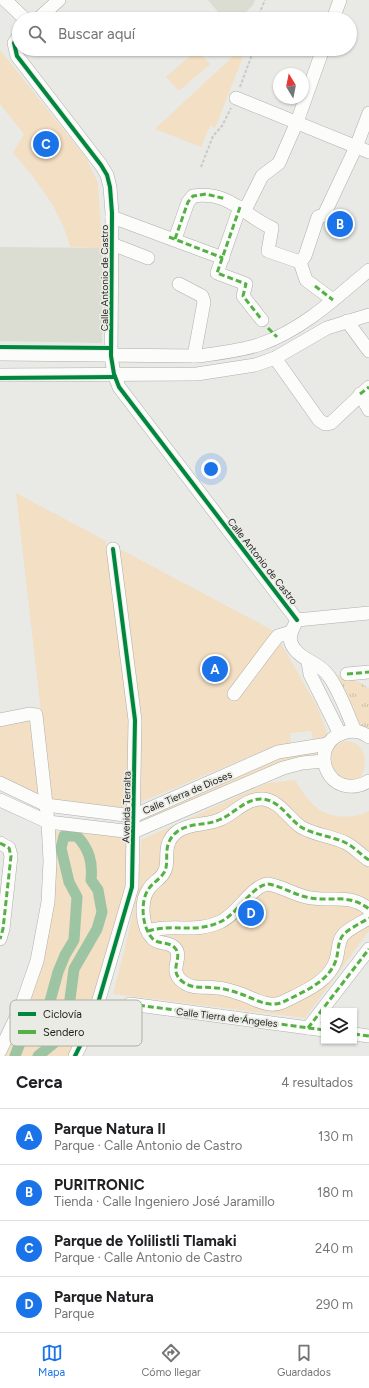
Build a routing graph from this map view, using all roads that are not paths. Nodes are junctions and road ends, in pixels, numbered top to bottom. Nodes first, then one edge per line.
1 (5, 0) edge
2 (60, 0) edge
3 (340, 0) edge
4 (18, 12) edge
5 (46, 12) edge
6 (336, 12) edge
7 (17, 56) edge
8 (321, 56) edge
9 (236, 98) road end
10 (369, 112) edge
11 (298, 122) junction
12 (356, 147) junction
13 (369, 152) edge
14 (243, 208) junction
15 (112, 217) junction
16 (172, 238) junction
17 (112, 244) junction
18 (148, 258) dead end
19 (222, 258) junction
20 (300, 262) junction
21 (369, 270) edge
22 (179, 284) dead end
23 (333, 300) junction
24 (369, 315) edge
25 (347, 320) junction
26 (269, 328) junction
27 (369, 351) edge
28 (0, 354) edge
29 (111, 356) junction
30 (194, 356) junction
31 (275, 358) junction
32 (114, 374) junction
33 (0, 375) edge
34 (364, 391) edge
35 (369, 410) edge
36 (113, 549) dead end
37 (369, 614) edge
38 (297, 620) junction
39 (291, 632) junction
40 (308, 662) junction
41 (369, 672) edge
42 (347, 674) dead end
43 (234, 694) dead end
44 (0, 720) edge
45 (355, 731) junction
46 (340, 734) junction
47 (369, 737) edge
48 (328, 744) junction
49 (324, 761) junction
50 (369, 781) edge
51 (0, 784) edge
52 (0, 800) edge
53 (46, 805) junction
54 (133, 816) junction
55 (48, 822) junction
56 (133, 832) junction
57 (5, 846) edge
58 (369, 860) edge
59 (369, 909) edge
60 (2, 913) edge
61 (369, 918) edge
62 (148, 931) junction
63 (1, 932) edge
64 (369, 949) edge
65 (23, 1000) edge
66 (99, 1000) edge
67 (142, 1006) edge
68 (308, 1028) junction
69 (10, 1030) edge
70 (321, 1030) edge
71 (357, 1034) edge
72 (369, 1036) edge
73 (80, 1046) edge
74 (0, 1051) edge
75 (75, 1056) edge

1 - 4 street
2 - 5 street
3 - 6 street
7 - 15 street, Calle Antonio de Castro
8 - 11 street
9 - 11 street
10 - 12 street
11 - 12 street
11 - 14 street
12 - 13 street
12 - 20 street
14 - 16 street
14 - 19 street
14 - 20 street
15 - 16 street
15 - 17 street, Calle Antonio de Castro
16 - 19 street
17 - 18 street
17 - 29 street, Calle Antonio de Castro
19 - 26 street
20 - 23 street
21 - 23 street
22 - 30 street
23 - 26 street
24 - 25 street
25 - 27 street
25 - 31 street
26 - 30 street
28 - 29 street
29 - 30 street
29 - 32 street, Calle Antonio de Castro
31 - 32 street
31 - 34 street
32 - 33 street
32 - 38 street, Calle Antonio de Castro
34 - 35 street
36 - 54 street, Avenida Terralta
37 - 38 street
38 - 39 street, Calle Antonio de Castro
39 - 40 street
39 - 43 street
40 - 45 street
40 - 46 street
41 - 42 street
44 - 53 street
45 - 46 street
45 - 47 street
46 - 48 street
48 - 49 street
48 - 54 street, Calle Tierra de Dioses
49 - 50 street
49 - 56 street, Calle Tierra de Dioses
51 - 53 street, Calle Tierra de Dioses
52 - 55 street, Calle Tierra de Dioses
53 - 54 street, Calle Tierra de Dioses
53 - 55 street
54 - 56 street, Avenida Terralta
55 - 56 street, Calle Tierra de Dioses
55 - 65 street
56 - 66 street, Avenida Terralta
57 - 60 street
58 - 62 street
59 - 62 street
60 - 63 street
61 - 62 street
64 - 68 street
67 - 68 street, Calle Tierra de Ángeles
68 - 70 street, Calle Tierra de Ángeles
69 - 74 street
71 - 72 street
73 - 75 street, Avenida Terralta

